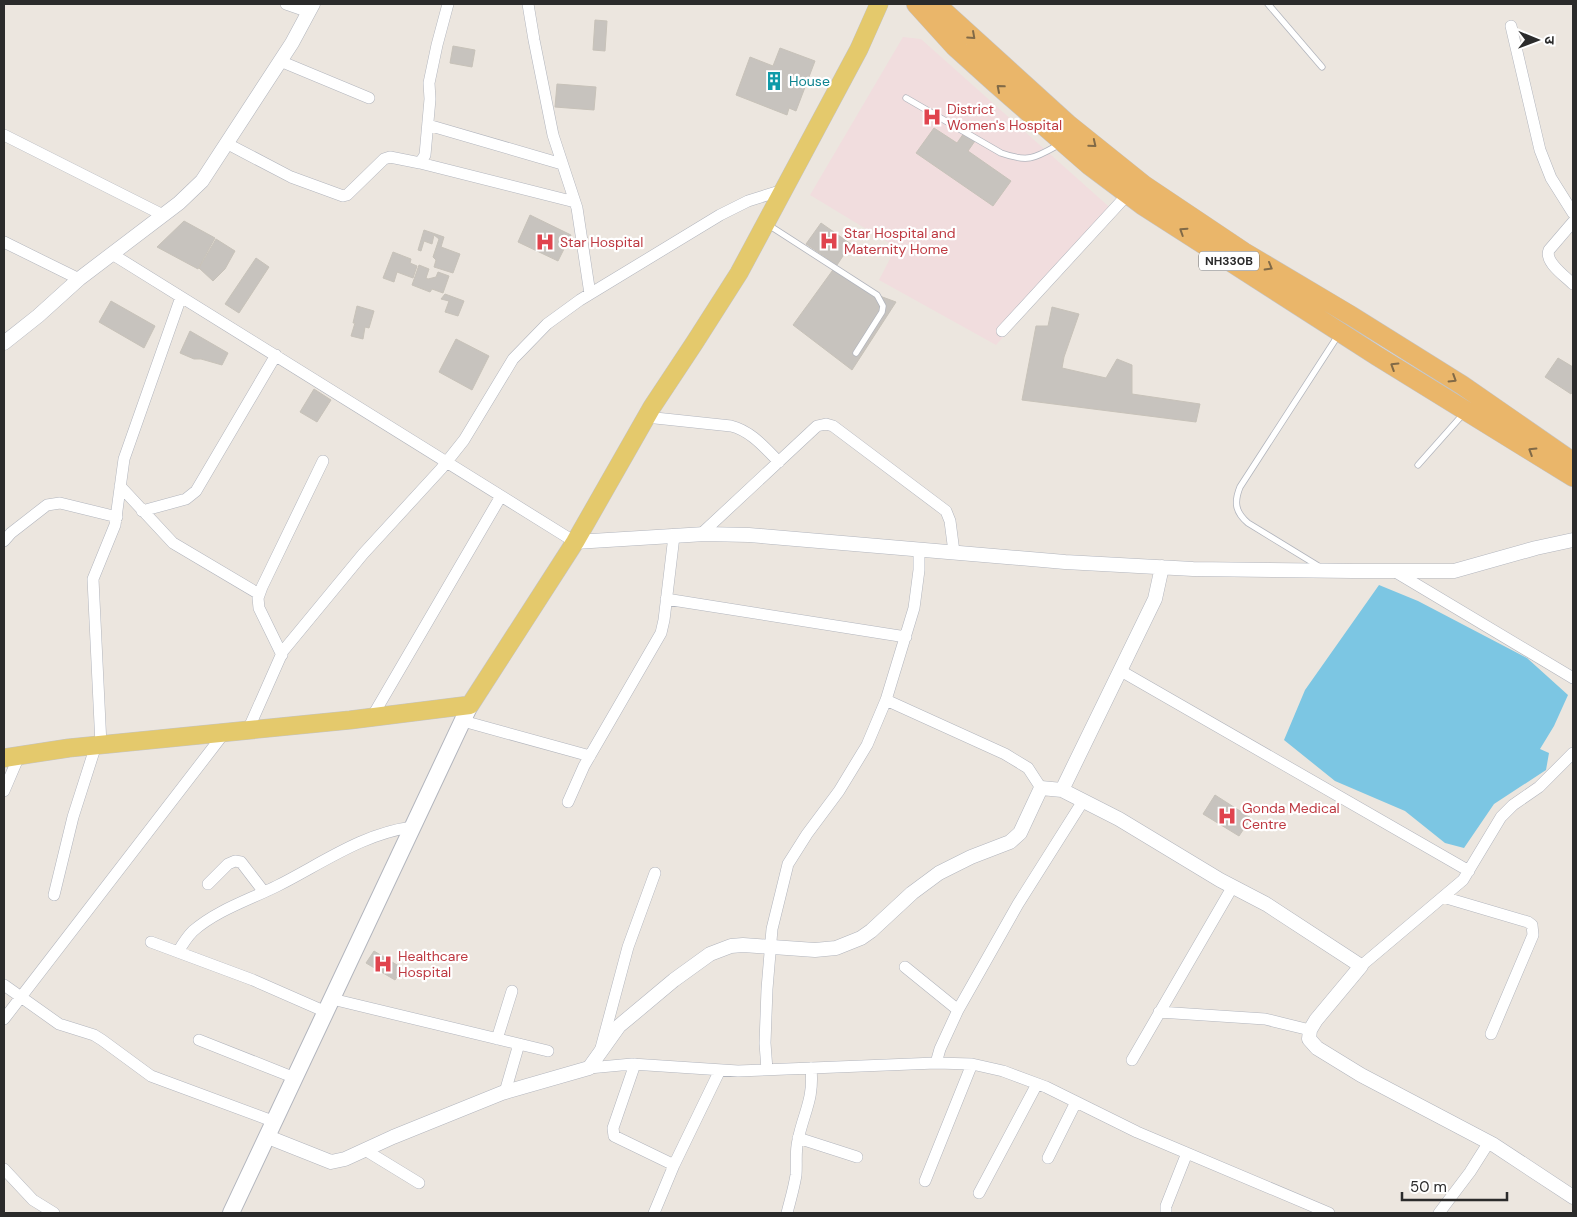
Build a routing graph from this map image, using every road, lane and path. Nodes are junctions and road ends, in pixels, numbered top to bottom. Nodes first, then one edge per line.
1 (286, 4) edge
2 (448, 4) edge
3 (528, 4) edge
4 (867, 4) edge
5 (879, 4) edge
6 (916, 4) edge
7 (936, 4) edge
8 (1268, 4) edge
9 (311, 8) edge
10 (1510, 26) dead end
11 (865, 34) junction
12 (280, 61) junction
13 (1322, 66) dead end
14 (369, 98) dead end
15 (906, 98) dead end
16 (428, 126) junction
17 (4, 135) edge
18 (226, 143) junction
19 (1063, 143) junction
20 (420, 163) junction
21 (562, 164) junction
22 (783, 190) junction
23 (1128, 194) junction
24 (575, 202) junction
25 (1573, 213) edge
26 (163, 215) junction
27 (1573, 222) edge
28 (765, 223) junction
29 (4, 242) edge
30 (112, 254) junction
31 (79, 279) junction
32 (1573, 284) edge
33 (590, 294) junction
34 (181, 296) junction
35 (1002, 331) dead end
36 (1340, 332) junction
37 (4, 343) edge
38 (856, 353) dead end
39 (276, 355) junction
40 (1466, 411) junction
41 (646, 417) junction
42 (323, 461) dead end
43 (447, 461) junction
44 (778, 462) junction
45 (1573, 462) edge
46 (1418, 465) dead end
47 (1573, 477) edge
48 (120, 486) junction
49 (501, 496) junction
50 (142, 511) junction
51 (117, 517) junction
52 (700, 535) junction
53 (674, 536) junction
54 (1573, 540) edge
55 (4, 541) edge
56 (575, 542) junction
57 (919, 549) junction
58 (954, 552) junction
59 (1162, 567) junction
60 (1326, 571) junction
61 (1394, 571) junction
62 (260, 594) junction
63 (666, 599) junction
64 (906, 637) junction
65 (282, 655) junction
66 (1121, 671) junction
67 (1573, 678) edge
68 (886, 700) junction
69 (470, 704) junction
70 (372, 717) junction
71 (462, 721) junction
72 (248, 730) junction
73 (225, 732) junction
74 (99, 745) junction
75 (1573, 753) edge
76 (590, 756) junction
77 (11, 757) edge
78 (1041, 788) junction
79 (1062, 790) junction
80 (4, 791) edge
81 (1083, 801) junction
82 (568, 802) dead end
83 (413, 827) junction
84 (1469, 871) junction
85 (655, 873) dead end
86 (208, 884) dead end
87 (1233, 886) junction
88 (264, 892) junction
89 (54, 895) dead end
90 (1442, 897) junction
91 (151, 942) dead end
92 (770, 947) junction
93 (178, 952) junction
94 (1361, 966) junction
95 (905, 967) dead end
96 (4, 985) edge
97 (512, 991) dead end
98 (20, 998) junction
99 (330, 1005) junction
100 (958, 1010) junction
101 (1159, 1012) junction
102 (4, 1019) edge
103 (1310, 1030) junction
104 (1491, 1034) dead end
105 (496, 1039) junction
106 (199, 1040) dead end
107 (519, 1044) junction
108 (548, 1051) dead end
109 (600, 1054) junction
110 (1132, 1060) dead end
111 (936, 1062) junction
112 (635, 1064) junction
113 (972, 1064) junction
114 (811, 1068) junction
115 (585, 1070) junction
116 (720, 1070) junction
117 (767, 1070) junction
118 (295, 1078) junction
119 (1037, 1084) junction
120 (505, 1092) junction
121 (1076, 1102) junction
122 (274, 1122) junction
123 (268, 1137) junction
124 (798, 1138) junction
125 (1489, 1142) junction
126 (365, 1150) junction
127 (1187, 1153) junction
128 (857, 1157) dead end
129 (1048, 1158) dead end
130 (674, 1165) junction
131 (4, 1169) edge
132 (924, 1181) dead end
133 (419, 1183) dead end
134 (979, 1193) dead end
135 (1573, 1197) edge
136 (54, 1213) edge
137 (231, 1213) edge
138 (654, 1213) edge
139 (787, 1213) edge
140 (1166, 1213) edge
141 (1329, 1213) edge
142 (1439, 1213) edge

1 - 9 street
2 - 16 street
3 - 21 street
4 - 11 main road
5 - 11 main road
19 -> 6 highway, NH330B
7 -> 45 highway, NH330B
8 - 13 lane
9 - 12 street
10 - 25 street
11 - 22 main road
12 - 14 street
12 - 18 street
15 - 19 lane
16 - 20 street
16 - 21 street
17 - 26 street
18 - 20 street
18 - 26 street
19 - 23 highway, NH330B
20 - 24 street
21 - 24 street
22 - 28 main road
22 - 33 street
23 - 35 street
36 -> 23 highway, NH330B
24 - 33 street
26 - 30 street
27 - 32 street
28 - 38 lane
28 - 41 main road
29 - 31 street
30 - 31 street
30 - 34 street
31 - 37 street
33 - 43 street
34 - 39 street
34 - 48 street
40 -> 36 highway, NH330B
36 - 60 lane
39 - 43 street
39 - 50 street
40 - 46 lane
47 -> 40 highway, NH330B
41 - 44 street
41 - 56 main road
42 - 62 street
43 - 49 street
43 - 65 street
44 - 52 street
44 - 58 street
48 - 50 street
48 - 51 street
49 - 56 street
49 - 70 street
50 - 62 street
51 - 55 street
51 - 74 street
52 - 53 street
52 - 57 street
53 - 56 street
53 - 63 street
54 - 61 street
56 - 69 main road
57 - 58 street
57 - 64 street
58 - 59 street
59 - 60 street
59 - 66 street
60 - 61 street
61 - 67 street
62 - 65 street
63 - 64 street
63 - 76 street
64 - 68 street
65 - 72 street
66 - 79 street
66 - 84 street
68 - 78 street
68 - 92 street
69 - 70 main road
69 - 71 main road
70 - 72 main road
71 - 76 street
71 - 83 main road
72 - 73 main road
73 - 74 main road
73 - 98 street
74 - 77 main road
74 - 89 street
75 - 84 street
76 - 82 street
77 - 80 street
78 - 79 street
78 - 92 street
79 - 81 street
81 - 87 street
81 - 100 street
83 - 88 street
83 - 99 main road
84 - 90 street
85 - 109 street
86 - 88 street
87 - 94 street
87 - 101 street
88 - 93 street
90 - 94 street
90 - 104 street
91 - 93 street
92 - 109 street
92 - 117 street
93 - 99 street
94 - 103 street
95 - 100 street
96 - 98 street
97 - 105 street
98 - 102 street
98 - 122 street
99 - 105 street
99 - 118 main road
100 - 111 street
101 - 103 street
101 - 110 street
103 - 125 street
105 - 107 street
106 - 118 street
107 - 108 street
107 - 120 street
109 - 115 street
111 - 113 street
111 - 114 street
112 - 115 street
112 - 116 street
112 - 130 street
113 - 119 street
113 - 132 street
114 - 117 street
114 - 124 street
115 - 120 street
116 - 117 street
116 - 130 street
118 - 122 main road
119 - 121 street
119 - 134 street
120 - 126 street
121 - 127 street
121 - 129 street
122 - 123 main road
123 - 126 street
123 - 137 main road
124 - 128 street
124 - 139 street
125 - 135 street
125 - 142 street
126 - 133 street
127 - 140 street
127 - 141 street
130 - 138 street
131 - 136 street

